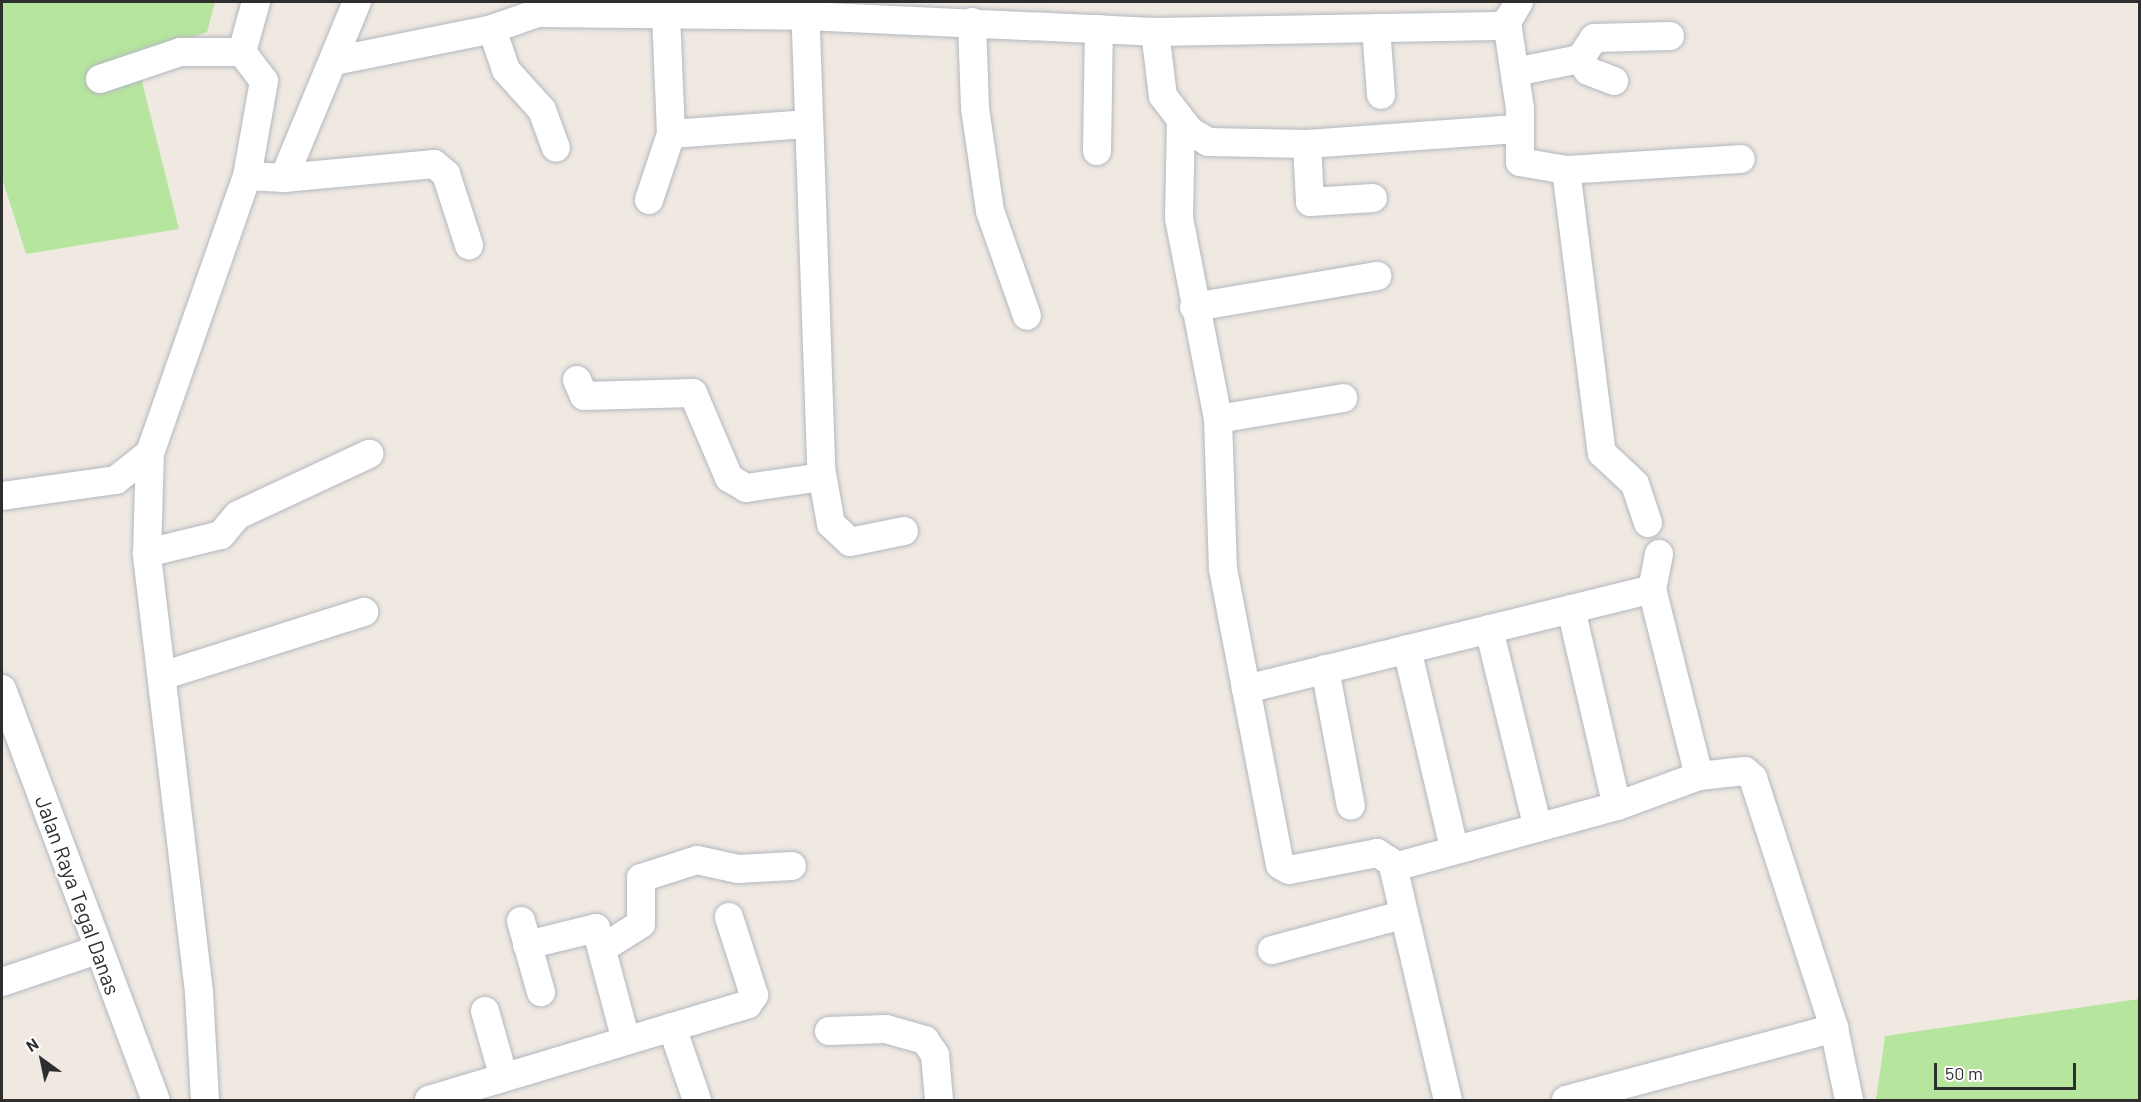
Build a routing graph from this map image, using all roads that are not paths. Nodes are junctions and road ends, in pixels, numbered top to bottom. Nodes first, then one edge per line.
1 (256, 2) edge
2 (357, 2) edge
3 (696, 8) edge
4 (805, 9) edge
5 (907, 11) edge
6 (1513, 12) edge
7 (666, 13) junction
8 (1005, 13) edge
9 (972, 22) junction
10 (492, 28) junction
11 (1376, 28) junction
12 (1099, 29) junction
13 (1155, 32) junction
14 (1670, 36) dead end
15 (242, 52) junction
16 (1580, 59) junction
17 (334, 61) junction
18 (1515, 72) junction
19 (100, 79) dead end
20 (1614, 81) dead end
21 (1381, 95) dead end
22 (1181, 121) junction
23 (806, 124) junction
24 (1516, 129) junction
25 (671, 134) junction
26 (1306, 144) junction
27 (556, 148) dead end
28 (1097, 151) dead end
29 (1741, 159) dead end
30 (1566, 170) junction
31 (264, 177) junction
32 (1373, 198) dead end
33 (649, 200) dead end
34 (469, 245) dead end
35 (1377, 276) dead end
36 (1194, 307) junction
37 (1027, 316) dead end
38 (577, 380) dead end
39 (1343, 398) dead end
40 (1218, 419) junction
41 (150, 453) junction
42 (369, 454) dead end
43 (822, 477) junction
44 (2, 496) edge
45 (1648, 523) dead end
46 (904, 531) dead end
47 (166, 548) junction
48 (1659, 554) dead end
49 (1652, 589) junction
50 (1571, 609) junction
51 (364, 612) dead end
52 (1489, 629) junction
53 (1407, 649) junction
54 (1325, 669) junction
55 (176, 673) junction
56 (2, 689) edge
57 (1246, 689) junction
58 (1699, 776) junction
59 (1351, 806) dead end
60 (1617, 806) junction
61 (1537, 824) junction
62 (1454, 848) junction
63 (792, 866) dead end
64 (1393, 866) junction
65 (1402, 915) junction
66 (729, 917) dead end
67 (603, 948) junction
68 (98, 950) junction
69 (1272, 950) dead end
70 (2, 982) edge
71 (541, 992) dead end
72 (484, 1011) dead end
73 (672, 1027) junction
74 (1834, 1028) junction
75 (829, 1031) dead end
76 (625, 1037) junction
77 (503, 1075) junction
78 (471, 1094) edge
79 (156, 1101) edge
80 (205, 1101) edge
81 (429, 1101) edge
82 (698, 1101) edge
83 (939, 1101) edge
84 (1448, 1101) edge
85 (1566, 1101) edge
86 (1850, 1101) edge

1 - 15 street
2 - 17 street
3 - 4 street
3 - 7 street
4 - 5 street
4 - 23 street
5 - 9 street
6 - 11 street
6 - 18 street
7 - 10 street
7 - 25 street
8 - 9 street
8 - 12 street
9 - 37 street
10 - 17 street
10 - 27 street
11 - 13 street
11 - 21 street
12 - 13 street
12 - 28 street
13 - 22 street
14 - 16 street
15 - 19 street
15 - 31 street
16 - 18 street
16 - 20 street
17 - 31 street
18 - 24 street
22 - 26 street
22 - 36 street
23 - 25 street
23 - 43 street
24 - 26 street
24 - 30 street
25 - 33 street
26 - 32 street
29 - 30 street
30 - 45 street
31 - 34 street
31 - 41 street
35 - 36 street
36 - 40 street
38 - 43 street
39 - 40 street
40 - 57 street
41 - 44 street
41 - 47 street
42 - 47 street
43 - 46 street
47 - 55 street
48 - 49 street
49 - 50 street
49 - 58 street
50 - 52 street
50 - 60 street
51 - 55 street
52 - 53 street
52 - 61 street
53 - 54 street
53 - 62 street
54 - 57 street
54 - 59 street
55 - 80 street
56 - 68 street, Jalan Raya Tegal Danas
57 - 64 street
58 - 60 street
58 - 74 street
60 - 61 street
61 - 62 street
62 - 64 street
63 - 67 street
64 - 65 street
65 - 69 street
65 - 84 street
66 - 73 street
67 - 71 street
67 - 76 street
68 - 70 street
68 - 79 street, Jalan Raya Tegal Danas
72 - 77 street
73 - 76 street
73 - 82 street
74 - 85 street
74 - 86 street
75 - 83 street
76 - 77 street
77 - 78 street
78 - 81 street

